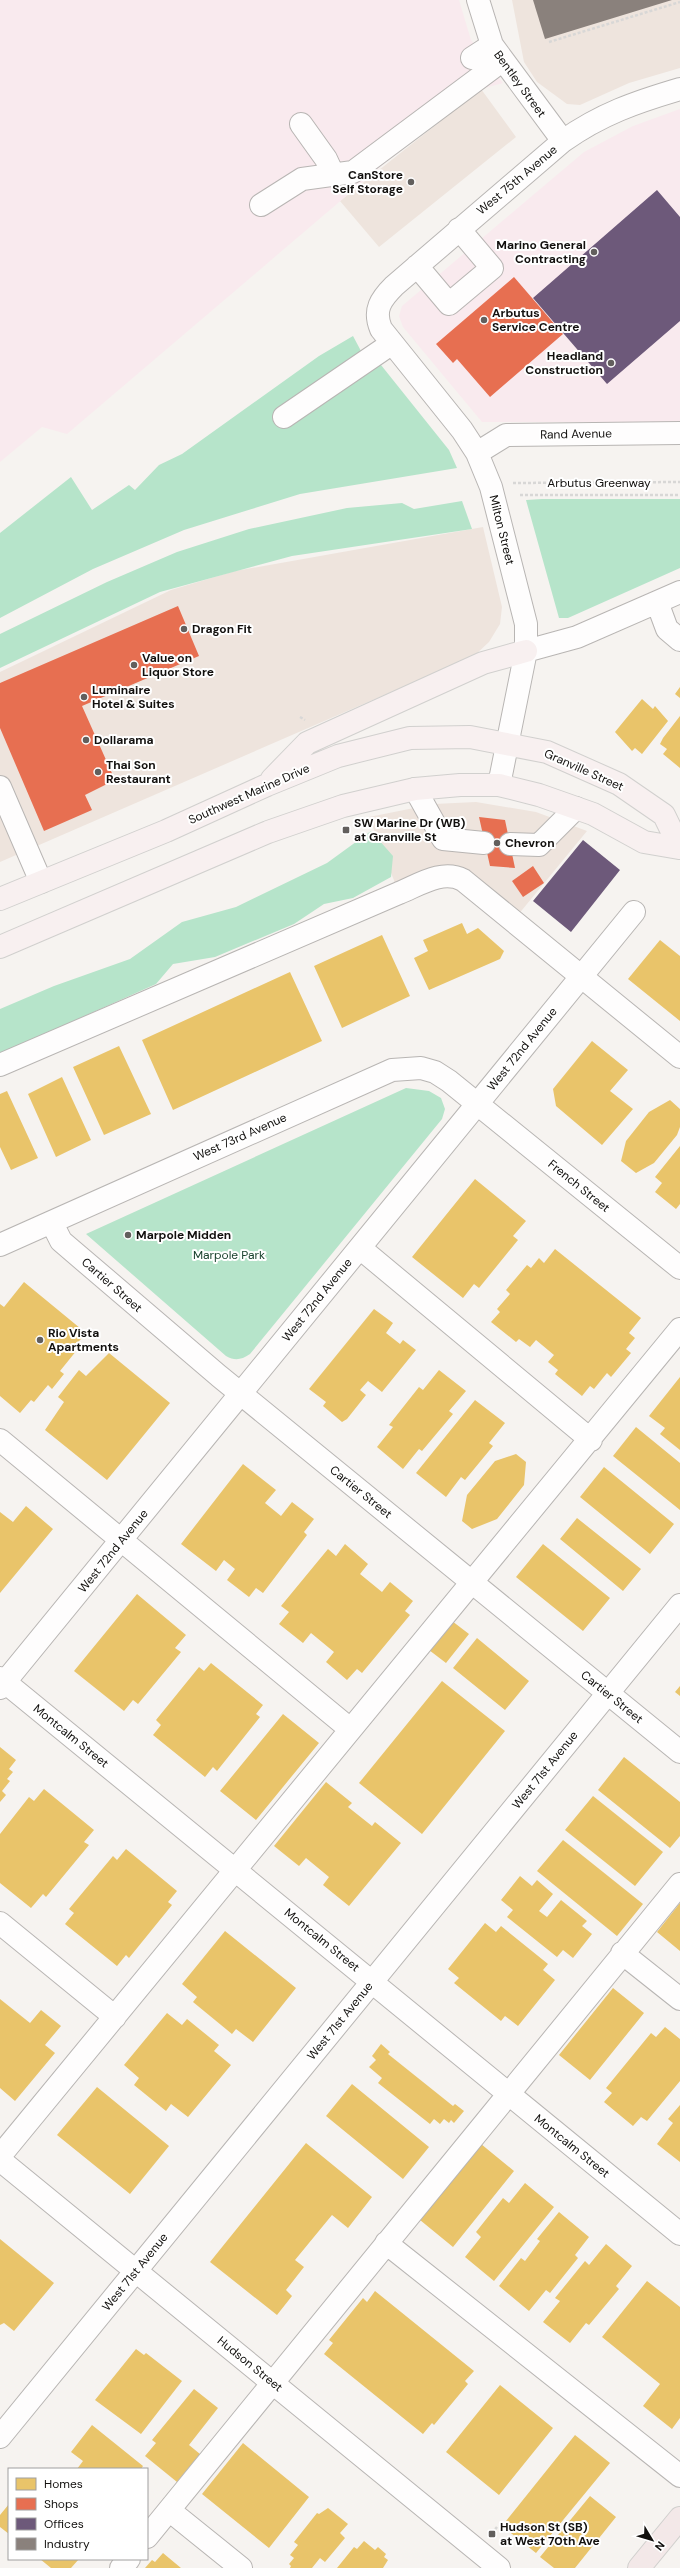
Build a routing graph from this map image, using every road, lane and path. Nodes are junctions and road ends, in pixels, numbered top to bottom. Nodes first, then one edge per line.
1 (478, 0) edge
2 (680, 2) edge
3 (549, 42) dead end
4 (498, 53) junction
5 (472, 58) dead end
6 (680, 89) edge
7 (302, 124) dead end
8 (563, 141) junction
9 (333, 174) junction
10 (261, 205) dead end
11 (460, 229) junction
12 (417, 266) junction
13 (378, 306) joint
14 (391, 344) junction
15 (284, 417) dead end
16 (680, 433) edge
17 (477, 453) junction
18 (680, 482) edge
19 (518, 483) dead end
20 (520, 495) dead end
21 (680, 495) edge
22 (680, 592) edge
23 (657, 602) junction
24 (680, 640) edge
25 (526, 651) junction
26 (508, 743) junction
27 (267, 785) junction
28 (500, 785) junction
29 (0, 787) edge
30 (415, 789) junction
31 (576, 808) junction
32 (484, 843) dead end
33 (510, 844) dead end
34 (680, 848) edge
35 (41, 882) junction
36 (0, 899) edge
37 (634, 912) dead end
38 (0, 947) edge
39 (582, 976) junction
40 (680, 1057) edge
41 (0, 1064) edge
42 (478, 1103) junction
43 (52, 1223) junction
44 (0, 1245) edge
45 (360, 1248) junction
46 (680, 1268) edge
47 (680, 1329) edge
48 (240, 1394) junction
49 (0, 1440) edge
50 (591, 1440) junction
51 (123, 1540) junction
52 (472, 1583) junction
53 (680, 1605) edge
54 (2, 1683) edge
55 (608, 1694) junction
56 (350, 1728) junction
57 (680, 1752) edge
58 (237, 1871) junction
59 (680, 1884) edge
60 (0, 1923) edge
61 (622, 1953) junction
62 (372, 1982) junction
63 (680, 1999) edge
64 (114, 2017) junction
65 (508, 2093) junction
66 (0, 2156) edge
67 (0, 2160) edge
68 (680, 2234) edge
69 (386, 2243) junction
70 (135, 2271) junction
71 (272, 2383) junction
72 (0, 2437) edge
73 (680, 2476) edge
74 (169, 2510) junction
75 (680, 2518) edge
76 (497, 2527) dead end
77 (492, 2534) dead end
78 (148, 2536) edge
79 (127, 2560) edge
80 (121, 2568) edge
81 (242, 2568) edge
82 (499, 2568) edge
83 (639, 2568) edge

1 - 4 street, Bentley Street
2 - 3 path
4 - 5 street
4 - 8 street, Bentley Street
4 - 9 street
6 - 8 street, West 75th Avenue
7 - 9 street
8 - 11 street, West 75th Avenue
9 - 10 street
11 - 12 street, West 75th Avenue
11 - 12 street
12 - 13 street, West 75th Avenue
13 - 14 street, Milton Street
14 - 15 street
14 - 17 street, Milton Street
16 - 17 street, Rand Avenue
17 - 25 street, Milton Street
18 - 19 path, Arbutus Greenway
20 - 21 path, Arbutus Greenway
22 - 23 street
23 - 24 street
23 - 25 street
25 - 26 street, Milton Street
25 - 27 main road
26 - 27 main road, Southwest Marine Drive
26 - 28 street, Milton Street
26 - 34 main road, Granville Street
27 - 35 main road, Southwest Marine Drive
28 - 30 main road
28 - 31 main road, Granville Street
29 - 35 street
30 - 32 street
30 - 38 main road
31 - 33 street
31 - 34 main road, Granville Street
35 - 36 main road, Southwest Marine Drive
37 - 39 street, West 72nd Avenue
39 - 40 street
39 - 41 street
39 - 42 street, West 72nd Avenue
42 - 43 street, West 73rd Avenue
42 - 45 street, West 72nd Avenue
42 - 46 street, French Street
43 - 44 street, West 73rd Avenue
43 - 48 street, Cartier Street
45 - 48 street, West 72nd Avenue
45 - 50 street
47 - 50 street
48 - 51 street, West 72nd Avenue
48 - 52 street, Cartier Street
49 - 51 street
50 - 52 street
51 - 54 street, West 72nd Avenue
51 - 56 street
52 - 55 street, Cartier Street
52 - 56 street
53 - 55 street, West 71st Avenue
54 - 58 street, Montcalm Street
55 - 57 street, Cartier Street
55 - 62 street, West 71st Avenue
56 - 58 street
58 - 62 street, Montcalm Street
58 - 64 street
59 - 61 street
60 - 64 street
61 - 63 street
61 - 65 street
62 - 65 street, Montcalm Street
62 - 70 street, West 71st Avenue
64 - 66 street
65 - 68 street, Montcalm Street
65 - 69 street
67 - 70 street, Hudson Street
69 - 71 street
69 - 73 street
70 - 71 street, Hudson Street
70 - 72 street, West 71st Avenue
71 - 74 street
71 - 82 street, Hudson Street
74 - 78 street
74 - 81 street
75 - 83 highway
76 - 77 path
79 - 80 street

